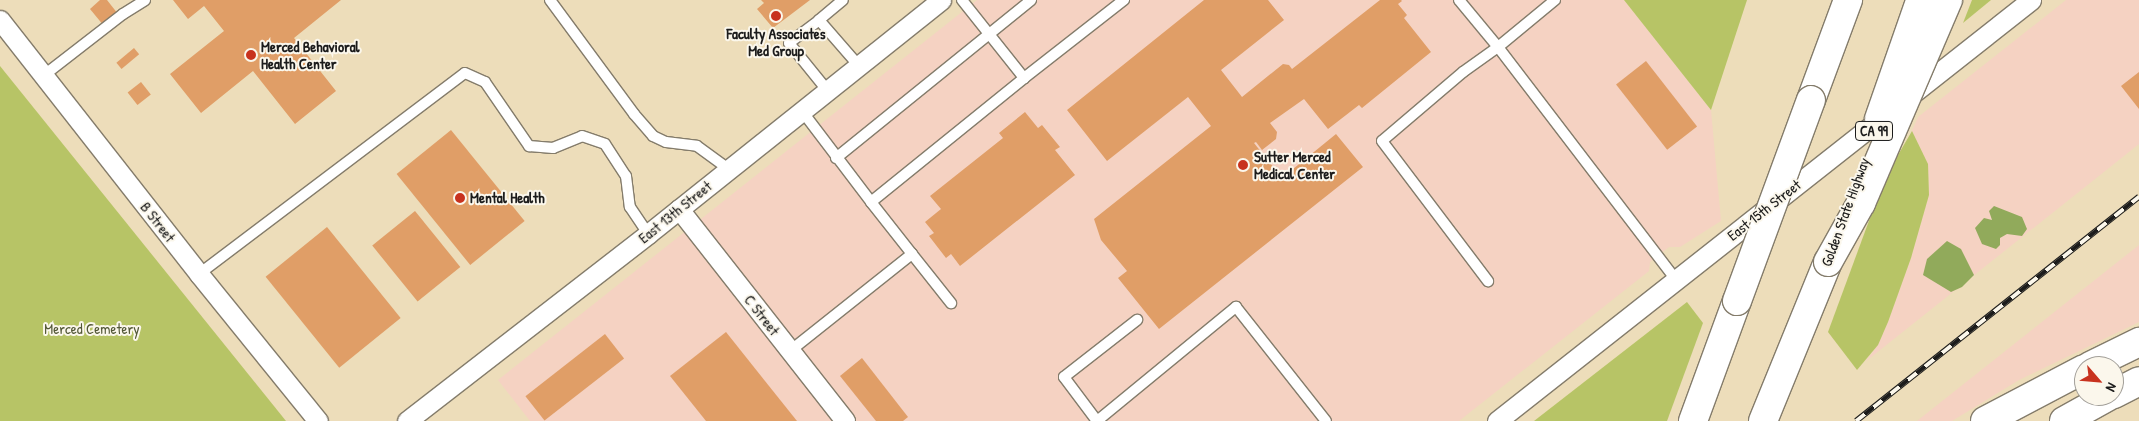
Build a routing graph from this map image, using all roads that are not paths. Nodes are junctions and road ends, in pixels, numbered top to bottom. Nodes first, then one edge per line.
1 (145, 0) edge
2 (550, 0) edge
3 (844, 0) edge
4 (941, 0) edge
5 (962, 0) edge
6 (1031, 0) edge
7 (1124, 0) edge
8 (1459, 0) edge
9 (1556, 0) edge
10 (1837, 0) edge
11 (1848, 0) edge
12 (1948, 0) edge
13 (2031, 0) edge
14 (1921, 1) edge
15 (0, 20) edge
16 (819, 20) junction
17 (989, 33) junction
18 (1498, 47) junction
19 (859, 66) junction
20 (44, 76) junction
21 (1024, 78) junction
22 (827, 90) junction
23 (1811, 100) junction
24 (802, 111) junction
25 (836, 158) junction
26 (729, 169) junction
27 (871, 202) junction
28 (679, 209) junction
29 (648, 234) junction
30 (912, 254) junction
31 (1828, 262) junction
32 (199, 274) junction
33 (1676, 280) junction
34 (1488, 281) dead end
35 (951, 303) dead end
36 (1137, 320) dead end
37 (2139, 342) edge
38 (790, 351) junction
39 (2110, 356) edge
40 (2074, 374) edge
41 (2139, 382) edge
42 (2124, 389) edge
43 (2091, 406) edge
44 (312, 419) edge
45 (407, 421) edge
46 (845, 421) edge
47 (1097, 421) edge
48 (1326, 421) edge
49 (1497, 421) edge
50 (1692, 421) edge
51 (1763, 421) edge
52 (1985, 421) edge
53 (2064, 421) edge

1 - 20 lane
2 - 26 lane
3 - 16 lane
4 - 19 street, East 13th Street
5 - 17 lane
6 - 17 lane
7 - 21 lane
8 - 18 lane
9 - 18 lane
10 - 23 main road
11 - 23 main road
12 - 31 main road, bridge
13 - 33 street, East 15th Street
14 - 31 main road, Golden State Highway / CA 99, bridge
15 - 20 street, B Street
16 - 19 lane
16 - 22 lane
17 - 21 lane
17 - 25 lane
18 - 33 lane
18 - 34 lane
19 - 22 street, East 13th Street
20 - 32 street, B Street
21 - 27 lane
22 - 24 street, East 13th Street
23 - 50 main road, bridge
24 - 25 lane
24 - 26 street, East 13th Street
25 - 27 lane
26 - 28 street, East 13th Street
27 - 30 lane
28 - 29 street, East 13th Street
28 - 38 street, C Street
29 - 32 lane
29 - 45 street, East 13th Street
30 - 35 lane
30 - 38 lane
31 - 51 main road, Golden State Highway / CA 99
32 - 44 street, B Street
33 - 49 street, East 15th Street
36 - 47 lane
37 - 39 main road
38 - 46 street, C Street
40 - 52 main road
41 - 42 main road
43 - 53 main road
47 - 48 lane

